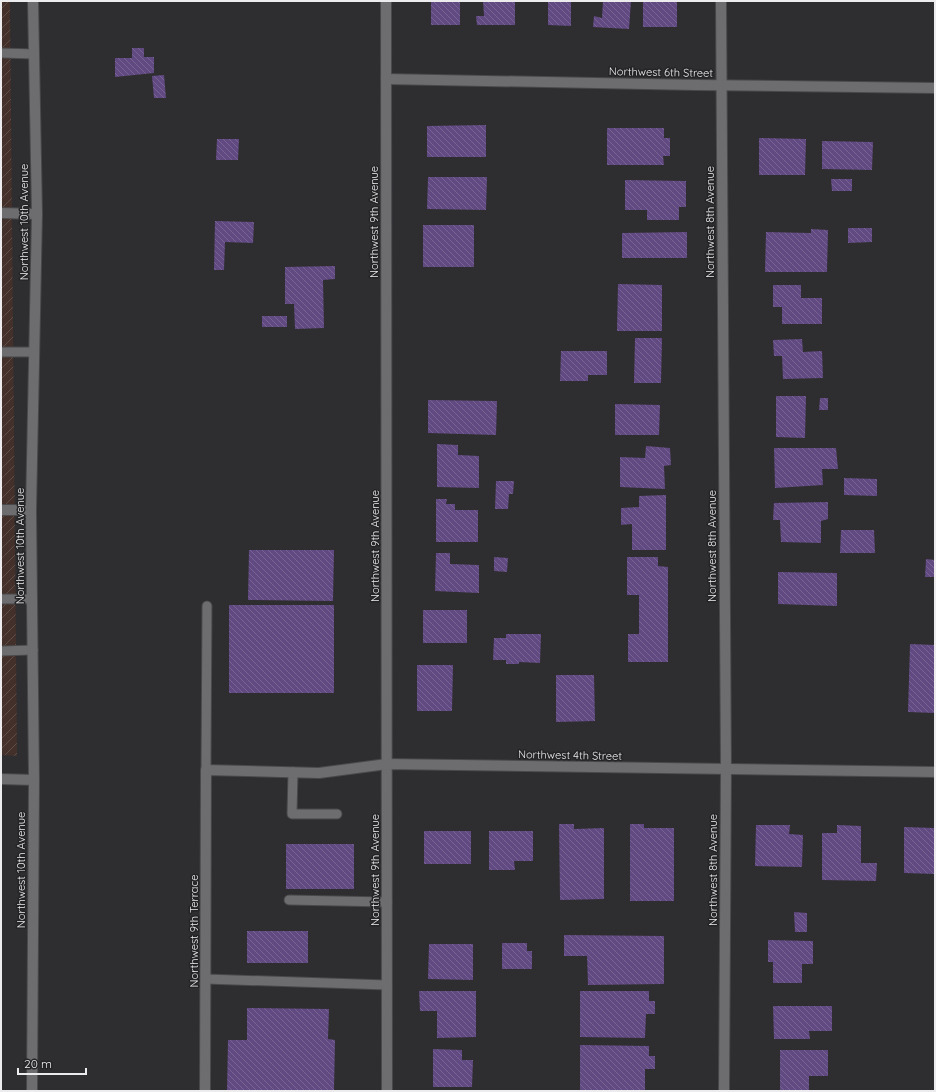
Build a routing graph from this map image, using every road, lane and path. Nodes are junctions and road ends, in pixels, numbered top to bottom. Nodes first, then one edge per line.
1 (34, 1) edge
2 (386, 1) edge
3 (721, 1) edge
4 (1, 53) edge
5 (34, 54) junction
6 (386, 78) junction
7 (721, 86) junction
8 (935, 88) edge
9 (1, 213) edge
10 (37, 214) junction
11 (1, 352) edge
12 (34, 352) junction
13 (1, 510) edge
14 (31, 510) junction
15 (1, 599) edge
16 (32, 599) junction
17 (207, 606) dead end
18 (1, 650) edge
19 (32, 650) junction
20 (387, 764) junction
21 (206, 770) junction
22 (726, 770) junction
23 (293, 772) junction
24 (935, 772) edge
25 (1, 779) edge
26 (34, 780) junction
27 (337, 814) dead end
28 (289, 900) dead end
29 (387, 902) junction
30 (206, 980) junction
31 (387, 985) junction
32 (32, 1091) edge
33 (205, 1091) edge
34 (387, 1091) edge
35 (724, 1091) edge

1 - 5 street, Northwest 10th Avenue
2 - 6 street, Northwest 9th Avenue
3 - 7 street, Northwest 8th Avenue
4 - 5 lane
5 - 10 street, Northwest 10th Avenue
6 - 7 street, Northwest 6th Street
6 - 20 street, Northwest 9th Avenue
7 - 8 street, Northwest 6th Street
7 - 22 street, Northwest 8th Avenue
9 - 10 street
10 - 12 street, Northwest 10th Avenue
11 - 12 lane
12 - 14 street, Northwest 10th Avenue
13 - 14 street
14 - 16 street, Northwest 10th Avenue
15 - 16 lane
16 - 19 street, Northwest 10th Avenue
17 - 21 lane
18 - 19 lane
19 - 26 street, Northwest 10th Avenue
20 - 22 street, Northwest 4th Street
20 - 23 street, Northwest 4th Street
20 - 29 street, Northwest 9th Avenue
21 - 23 street, Northwest 4th Street
21 - 30 street, Northwest 9th Terrace
22 - 24 street, Northwest 4th Street
22 - 35 street, Northwest 8th Avenue
23 - 27 lane
25 - 26 street
26 - 32 street, Northwest 10th Avenue
28 - 29 lane
29 - 31 street, Northwest 9th Avenue
30 - 31 lane
30 - 33 street, Northwest 9th Terrace
31 - 34 street, Northwest 9th Avenue

